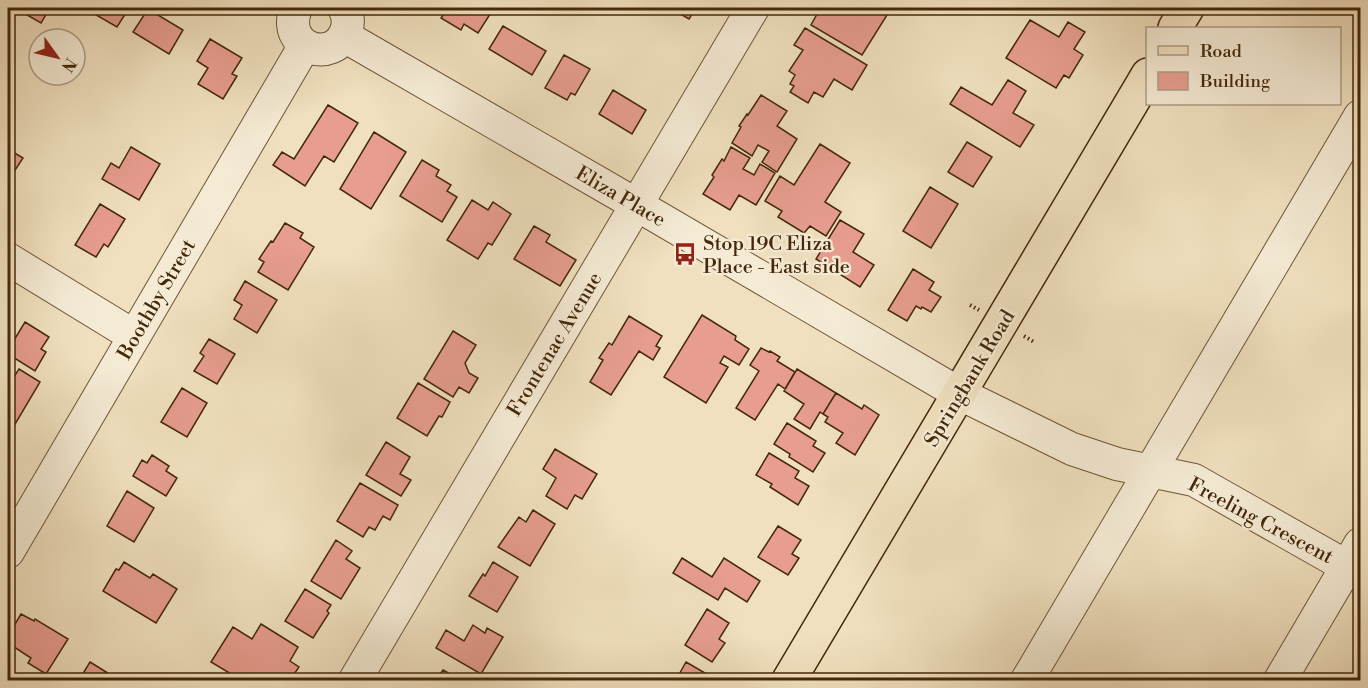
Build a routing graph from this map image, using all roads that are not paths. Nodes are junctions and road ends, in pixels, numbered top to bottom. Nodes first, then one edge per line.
1 (296, 8) edge
2 (753, 8) edge
3 (1187, 8) edge
4 (344, 22) edge
5 (1176, 27) edge
6 (305, 45) junction
7 (1146, 78) edge
8 (1360, 116) edge
9 (637, 205) junction
10 (8, 260) edge
11 (135, 336) junction
12 (960, 394) junction
13 (1151, 471) junction
14 (8, 552) edge
15 (1356, 561) edge
16 (355, 681) edge
17 (789, 681) edge
18 (1028, 681) edge
19 (1280, 681) edge

1 - 6 street
2 - 9 street, Frontenac Avenue
3 - 5 main road
4 - 6 street
4 - 9 street, Eliza Place
6 - 11 street, Boothby Street
7 - 12 main road, Springbank Road
8 - 13 street
9 - 12 street, Eliza Place
9 - 16 street, Frontenac Avenue
10 - 11 street
11 - 14 street, Boothby Street
12 - 13 street, Freeling Crescent
12 - 17 main road, Springbank Road
13 - 15 street, Freeling Crescent
13 - 18 street
15 - 19 street

